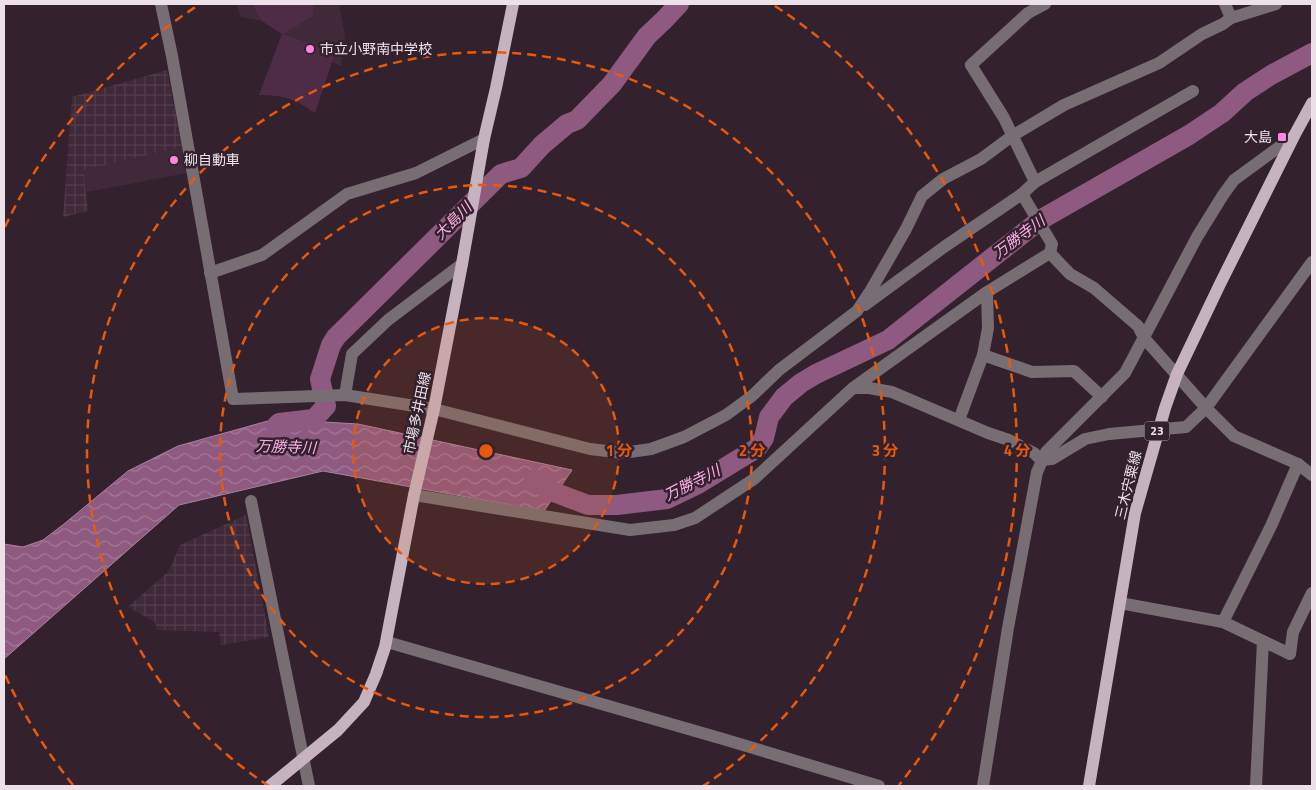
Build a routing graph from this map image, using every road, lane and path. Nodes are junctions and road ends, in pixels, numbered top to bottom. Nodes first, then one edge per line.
1 (161, 4) edge
2 (513, 4) edge
3 (1045, 4) edge
4 (1225, 4) edge
5 (1276, 4) edge
6 (1231, 18) junction
7 (1193, 91) dead end
8 (1312, 103) edge
9 (1012, 136) junction
10 (1294, 136) junction
11 (484, 139) junction
12 (1035, 182) junction
13 (1022, 194) junction
14 (1051, 248) junction
15 (1312, 262) edge
16 (462, 264) junction
17 (210, 274) junction
18 (987, 292) junction
19 (857, 311) junction
20 (1144, 338) junction
21 (983, 355) junction
22 (1177, 374) junction
23 (853, 388) junction
24 (345, 395) junction
25 (1102, 396) junction
26 (1206, 408) junction
27 (433, 413) junction
28 (959, 420) junction
29 (1157, 431) junction
30 (1041, 460) junction
31 (1298, 464) junction
32 (1312, 475) edge
33 (416, 490) junction
34 (250, 501) dead end
35 (1312, 593) edge
36 (1120, 603) junction
37 (1223, 622) junction
38 (386, 642) junction
39 (1263, 642) junction
40 (304, 758) junction
41 (270, 786) edge
42 (308, 786) edge
43 (880, 786) edge
44 (982, 786) edge
45 (1088, 786) edge
46 (1256, 786) edge

1 - 17 street
2 - 11 main road, 市場多井田線
3 - 9 street
4 - 6 street
5 - 6 street
6 - 9 street
7 - 12 street
8 - 10 main road, 三木宍粟線 / 23
9 - 12 street
9 - 19 street
10 - 20 street
10 - 22 main road, 三木宍粟線 / 23
11 - 16 main road, 市場多井田線
11 - 17 street
12 - 13 street
13 - 14 street
13 - 19 street
14 - 18 street
14 - 20 street
15 - 26 street
16 - 24 street
16 - 27 main road, 市場多井田線
17 - 24 street
18 - 21 street
18 - 23 street
19 - 27 street
20 - 22 street
20 - 25 street
21 - 25 street
21 - 28 street
22 - 26 street
22 - 29 main road, 三木宍粟線 / 23
23 - 28 street
23 - 33 street
24 - 27 street
25 - 30 street
26 - 29 street
26 - 31 street
27 - 33 main road, 市場多井田線
28 - 30 street
29 - 30 street
29 - 36 main road, 三木宍粟線 / 23
30 - 44 street
31 - 32 street
31 - 37 street
33 - 38 main road, 市場多井田線
34 - 40 street
35 - 39 street
36 - 37 street
36 - 45 main road, 三木宍粟線 / 23
37 - 39 street
38 - 40 main road, 市場多井田線
38 - 43 street
39 - 46 street
40 - 41 main road, 市場多井田線
40 - 42 street

